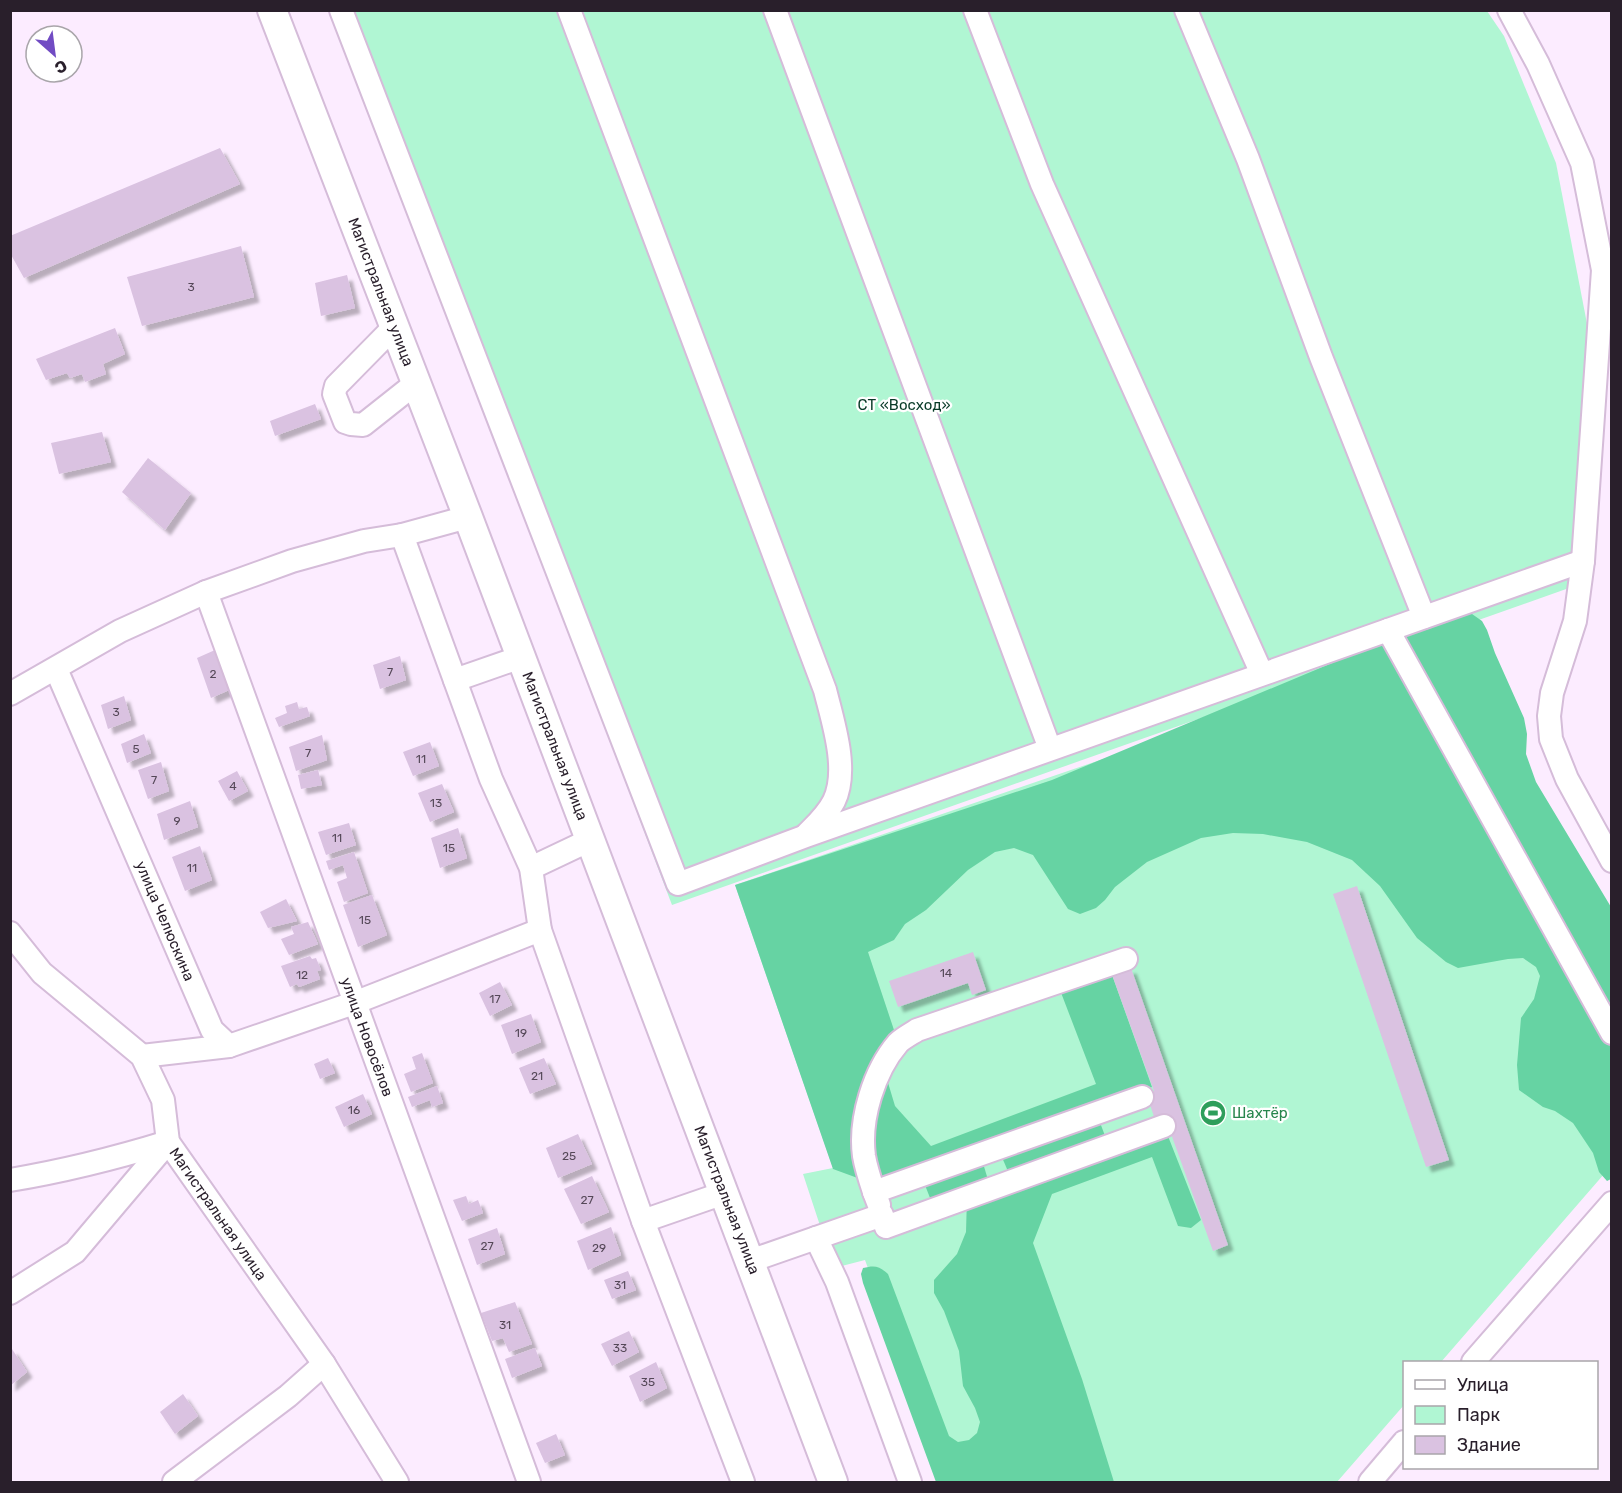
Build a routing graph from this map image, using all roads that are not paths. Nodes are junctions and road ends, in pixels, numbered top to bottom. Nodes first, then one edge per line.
1 (272, 10) edge
2 (341, 10) edge
3 (569, 10) edge
4 (775, 10) edge
5 (975, 10) edge
6 (1186, 10) edge
7 (1509, 10) edge
8 (394, 327) junction
9 (416, 383) junction
10 (468, 517) junction
11 (402, 535) junction
12 (1583, 561) junction
13 (207, 592) junction
14 (1424, 617) junction
15 (1388, 630) junction
16 (521, 657) junction
17 (56, 669) junction
18 (1263, 674) junction
19 (455, 680) junction
20 (10, 694) edge
21 (1050, 750) junction
22 (806, 836) junction
23 (590, 840) junction
24 (1611, 861) edge
25 (531, 868) junction
26 (540, 930) junction
27 (10, 933) edge
28 (1126, 959) dead end
29 (354, 1003) junction
30 (1611, 1033) edge
31 (228, 1046) junction
32 (142, 1056) junction
33 (1142, 1097) dead end
34 (1164, 1126) dead end
35 (168, 1142) junction
36 (989, 1151) junction
37 (10, 1180) edge
38 (1000, 1186) junction
39 (874, 1192) junction
40 (724, 1193) junction
41 (1611, 1203) edge
42 (882, 1215) junction
43 (642, 1221) junction
44 (826, 1235) junction
45 (750, 1261) junction
46 (10, 1293) edge
47 (1474, 1361) edge
48 (324, 1364) junction
49 (1403, 1443) edge
50 (174, 1482) edge
51 (397, 1482) edge
52 (529, 1482) edge
53 (743, 1482) edge
54 (833, 1482) edge
55 (910, 1482) edge
56 (1370, 1482) edge

1 - 8 main road, Магистральная улица
2 - 22 street
3 - 22 street
4 - 21 street
5 - 18 street
6 - 14 street
7 - 12 street
8 - 9 main road, Магистральная улица
8 - 9 street
9 - 10 main road, Магистральная улица
10 - 11 street
10 - 16 main road, Магистральная улица
11 - 13 street
11 - 19 street
12 - 14 street
12 - 24 street
13 - 17 street
13 - 29 street, улица Новосёлов
14 - 15 street
15 - 18 street
15 - 30 street
16 - 19 street
16 - 23 main road, Магистральная улица
17 - 20 street
17 - 31 street, улица Челюскина
18 - 21 street
19 - 25 street
21 - 22 street
23 - 25 street
23 - 40 main road, Магистральная улица
25 - 26 street
26 - 29 street
26 - 43 street
27 - 32 street, Магистральная улица
28 - 39 street
29 - 31 street
29 - 52 street, улица Новосёлов
31 - 32 street
32 - 35 street, Магистральная улица
33 - 36 street
34 - 38 street
35 - 37 street
35 - 46 street
35 - 48 street, Магистральная улица
36 - 38 street
36 - 39 street
38 - 42 street
39 - 42 street
40 - 43 street
40 - 45 main road, Магистральная улица
41 - 47 street
42 - 44 street
43 - 53 street
44 - 45 street
44 - 55 street
45 - 54 main road, Магистральная улица
48 - 50 street
48 - 51 street, Магистральная улица
49 - 56 street

